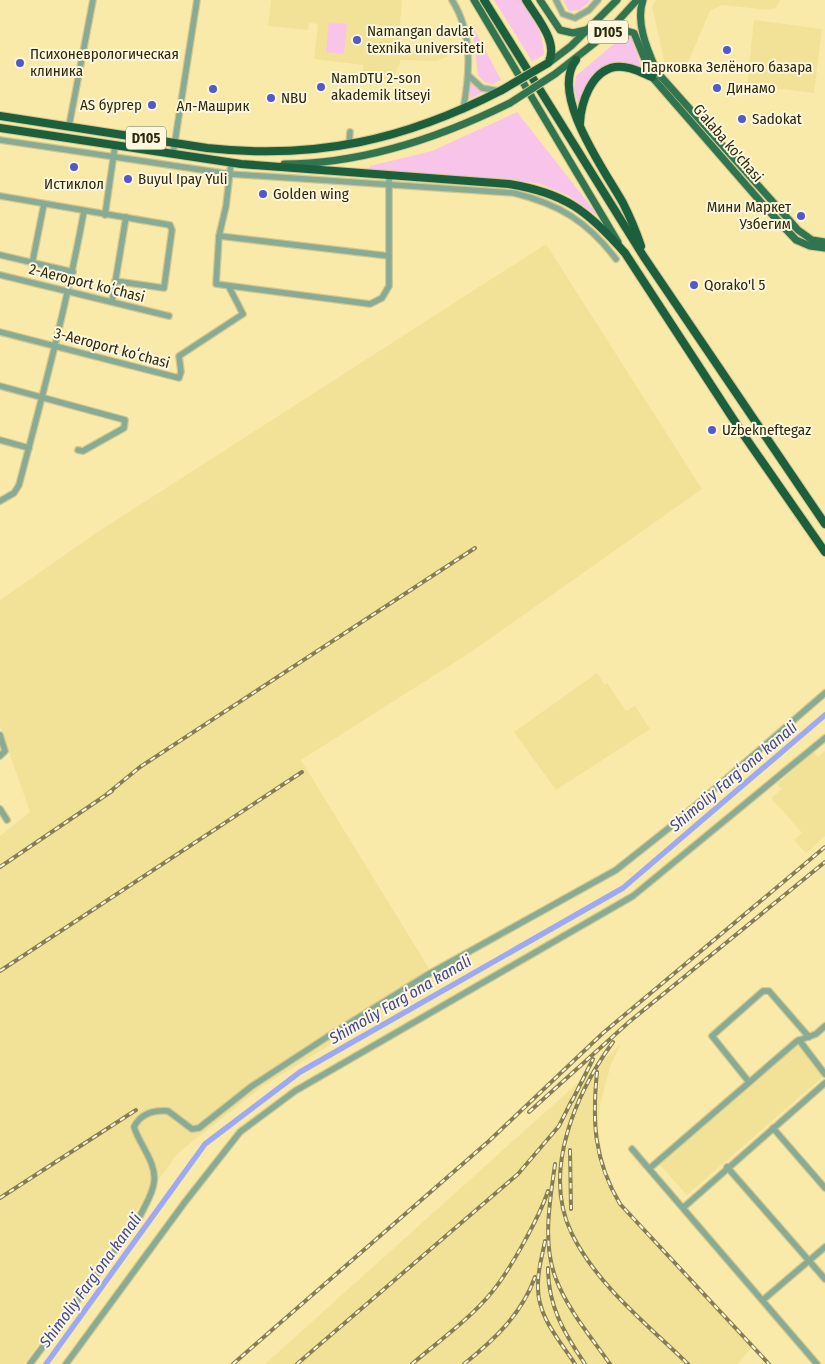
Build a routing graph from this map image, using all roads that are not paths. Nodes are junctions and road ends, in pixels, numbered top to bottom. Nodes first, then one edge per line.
1 (93, 0) edge
2 (197, 0) edge
3 (474, 0) edge
4 (484, 0) edge
5 (526, 0) edge
6 (540, 0) edge
7 (556, 0) edge
8 (598, 0) edge
9 (617, 0) edge
10 (636, 0) edge
11 (642, 0) edge
12 (453, 1) edge
13 (642, 28) junction
14 (589, 29) junction
15 (633, 32) junction
16 (606, 34) junction
17 (576, 60) junction
18 (549, 62) junction
19 (469, 76) junction
20 (652, 77) junction
21 (663, 85) junction
22 (502, 90) junction
23 (463, 110) junction
24 (0, 116) edge
25 (579, 125) junction
26 (70, 126) junction
27 (0, 128) edge
28 (350, 132) dead end
29 (0, 140) edge
30 (175, 143) junction
31 (349, 145) junction
32 (115, 146) junction
33 (173, 154) junction
34 (113, 157) junction
35 (231, 163) junction
36 (241, 164) junction
37 (230, 174) junction
38 (389, 175) junction
39 (389, 184) junction
40 (760, 188) junction
41 (753, 192) junction
42 (0, 196) edge
43 (44, 204) junction
44 (84, 211) junction
45 (105, 215) junction
46 (126, 218) junction
47 (219, 236) junction
48 (825, 242) edge
49 (825, 248) edge
50 (625, 252) junction
51 (0, 256) edge
52 (389, 256) junction
53 (644, 257) junction
54 (616, 259) dead end
55 (32, 264) junction
56 (73, 272) junction
57 (0, 274) edge
58 (115, 280) junction
59 (229, 287) junction
60 (69, 293) junction
61 (112, 302) junction
62 (169, 316) dead end
63 (0, 332) edge
64 (56, 347) junction
65 (0, 386) edge
66 (41, 397) junction
67 (0, 440) edge
68 (29, 448) junction
69 (78, 450) dead end
70 (0, 495) edge
71 (7, 497) junction
72 (0, 502) edge
73 (825, 524) edge
74 (825, 552) edge
75 (825, 693) edge
76 (0, 735) edge
77 (825, 738) edge
78 (0, 756) edge
79 (0, 809) edge
80 (7, 820) dead end
81 (825, 1026) edge
82 (809, 1037) junction
83 (799, 1040) junction
84 (825, 1074) edge
85 (749, 1082) junction
86 (824, 1087) edge
87 (773, 1128) junction
88 (632, 1149) dead end
89 (727, 1167) junction
90 (650, 1168) junction
91 (825, 1188) edge
92 (684, 1207) junction
93 (825, 1247) edge
94 (810, 1260) junction
95 (825, 1278) edge
96 (764, 1300) junction
97 (30, 1364) edge
98 (66, 1364) edge
99 (817, 1364) edge

1 - 26 street
2 - 30 street
3 - 50 main road
4 - 53 highway
5 - 18 highway
6 - 14 main road
7 - 8 street
9 - 14 main road, D105
10 - 16 main road, D105
11 - 13 main road
12 - 19 street
13 - 15 main road
13 - 21 main road
14 - 18 main road, D105
15 - 16 main road
15 - 20 main road
16 - 17 main road, D105
17 - 25 highway
17 - 36 main road, D105, bridge
18 - 22 highway, D105, bridge
19 - 22 street
19 - 23 street
20 - 21 main road
20 - 25 highway
21 - 40 main road, G'alaba ko'chasi
21 - 41 main road, G'alaba ko'chasi
22 - 23 highway, D105
23 - 31 highway, D105
24 - 26 highway, D105
25 - 53 highway
26 - 30 highway, D105
27 - 32 highway, D105
28 - 31 street
29 - 34 street
30 - 31 highway, D105
30 - 33 street
32 - 33 highway, D105
32 - 34 street
33 - 35 highway, D105
34 - 37 street
34 - 45 street
35 - 36 highway, D105
35 - 37 street
36 - 38 highway
37 - 39 street
37 - 47 street
38 - 39 street
38 - 50 highway
39 - 52 street
39 - 54 street
40 - 41 main road
40 - 48 main road, G'alaba ko'chasi
41 - 49 main road, G'alaba ko'chasi
42 - 43 street
43 - 44 street
43 - 55 street
44 - 45 street
44 - 56 street
45 - 46 street
46 - 58 street
46 - 58 street
47 - 52 street
47 - 59 street
50 - 74 highway
51 - 55 street
52 - 59 street
53 - 73 highway
55 - 56 street
56 - 60 street
57 - 60 street, 2-Aeroport koʻchasi
58 - 61 street
59 - 64 street, 3-Aeroport koʻchasi
60 - 61 street, 2-Aeroport koʻchasi
60 - 64 street
61 - 62 street, 2-Aeroport koʻchasi
63 - 64 street, 3-Aeroport koʻchasi
64 - 66 street
65 - 66 street
66 - 68 street
66 - 69 street
67 - 68 street
68 - 71 street
70 - 71 street
71 - 72 street
75 - 97 street
76 - 78 street
77 - 98 street
79 - 80 street
81 - 82 street
82 - 83 street
82 - 85 street
83 - 84 street
83 - 85 street
85 - 90 street
86 - 87 street
87 - 89 street
87 - 91 street
88 - 90 street
89 - 92 street
89 - 94 street
90 - 92 street
92 - 96 street
93 - 94 street
94 - 95 street
94 - 96 street
96 - 99 street

